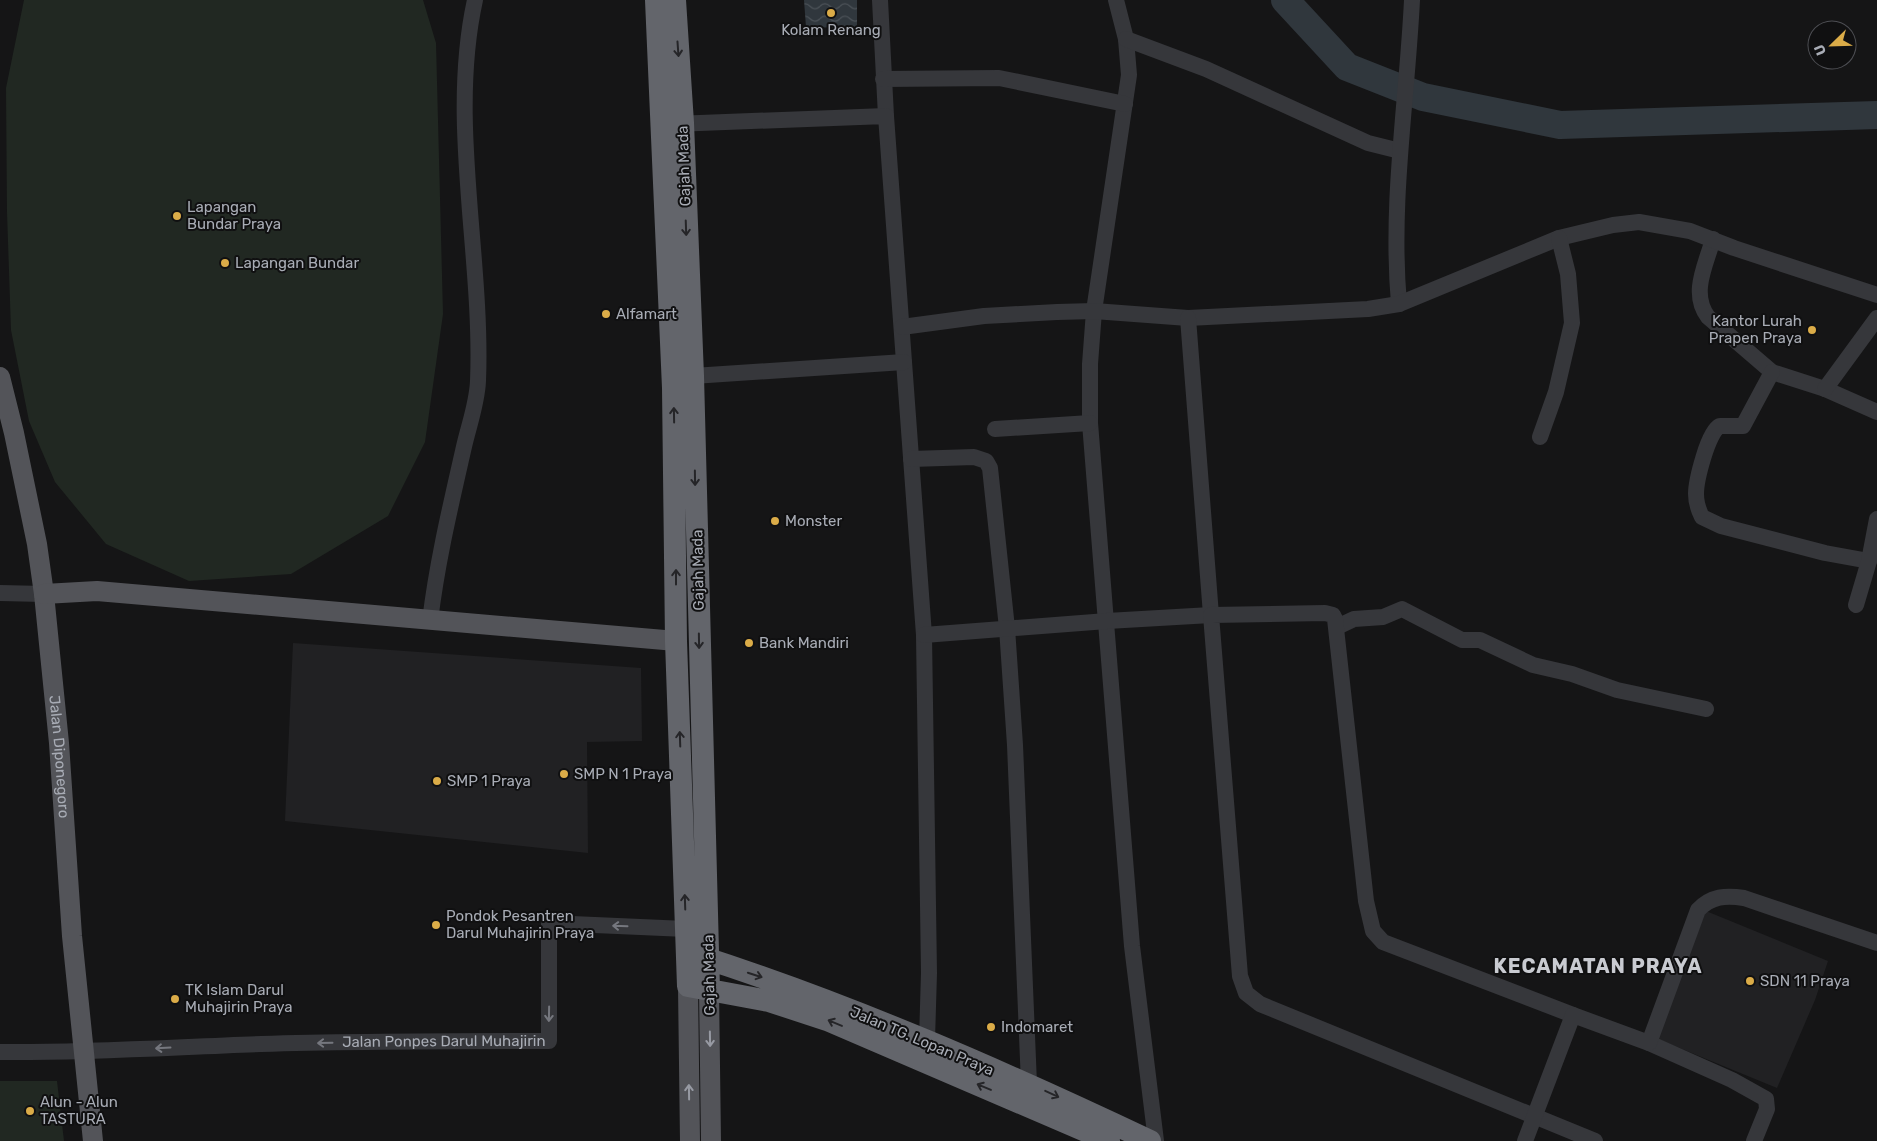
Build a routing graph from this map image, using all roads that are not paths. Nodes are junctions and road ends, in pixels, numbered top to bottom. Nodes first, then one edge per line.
1 (475, 0) edge
2 (656, 0) edge
3 (675, 0) edge
4 (880, 0) edge
5 (1116, 0) edge
6 (1412, 0) edge
7 (1126, 39) junction
8 (883, 79) junction
9 (1125, 104) junction
10 (886, 116) junction
11 (672, 124) junction
12 (1400, 151) junction
13 (1559, 238) junction
14 (1713, 239) junction
15 (1877, 295) edge
16 (1399, 304) junction
17 (1094, 312) junction
18 (1188, 318) junction
19 (1877, 318) edge
20 (902, 327) junction
21 (904, 362) junction
22 (1772, 372) junction
23 (693, 376) junction
24 (0, 377) edge
25 (1825, 389) junction
26 (1877, 412) edge
27 (1090, 423) junction
28 (996, 428) dead end
29 (1540, 437) dead end
30 (911, 459) junction
31 (1877, 519) edge
32 (1869, 561) junction
33 (0, 593) edge
34 (44, 594) junction
35 (1856, 605) dead end
36 (1211, 616) junction
37 (430, 621) junction
38 (1107, 621) junction
39 (1337, 627) junction
40 (1008, 628) junction
41 (924, 635) junction
42 (676, 641) junction
43 (1706, 709) dead end
44 (686, 929) junction
45 (1877, 943) edge
46 (698, 956) junction
47 (699, 988) junction
48 (1573, 1015) junction
49 (927, 1040) junction
50 (1648, 1043) junction
51 (0, 1052) edge
52 (83, 1052) junction
53 (1029, 1084) junction
54 (1535, 1116) junction
55 (93, 1141) edge
56 (690, 1141) edge
57 (711, 1141) edge
58 (1109, 1141) edge
59 (1150, 1141) edge
60 (1156, 1141) edge
61 (1525, 1141) edge
62 (1595, 1141) edge
63 (1754, 1141) edge

1 - 37 street
2 - 11 highway, Gajah Mada
3 -> 11 highway, Gajah Mada
4 - 8 street
5 - 7 street
6 - 12 street
7 - 9 street
7 - 12 street
8 - 9 street
8 - 10 street
9 - 17 street
10 - 11 street
10 - 20 street
11 -> 23 highway, Gajah Mada
42 -> 11 highway, Gajah Mada
12 - 16 street
13 - 14 street
13 - 16 street
13 - 29 street
14 - 15 street
14 - 22 street
16 - 18 street
17 - 18 street
17 - 20 street
17 - 27 street
18 - 36 street
19 - 25 street
20 - 21 street
21 - 23 street
21 - 30 street
22 - 25 street
22 - 32 street
23 -> 46 highway, Gajah Mada
24 - 34 main road, Jalan Diponegoro
25 - 26 street
27 - 28 street
27 - 38 street
30 - 40 street
30 - 41 street
31 - 32 street
32 - 35 street
33 - 34 street
34 - 37 main road
34 - 52 main road, Jalan Diponegoro
36 - 38 street
36 - 39 street
36 - 54 street
37 - 42 main road
38 - 40 street
38 - 60 street
39 - 43 street
39 - 48 street
40 - 41 street
40 - 53 street
41 - 49 street
44 -> 42 highway, Gajah Mada
44 - 46 highway, Gajah Mada
44 -> 52 street, Jalan Ponpes Darul Muhajirin
45 - 50 street
46 - 47 highway, Gajah Mada
46 -> 49 highway, Jalan TG. Lopan Praya
56 -> 47 main road, Gajah Mada
47 -> 57 main road, Gajah Mada
58 -> 47 highway, Jalan TG. Lopan Praya
48 - 50 street
48 - 54 street
49 - 53 highway, Jalan TG. Lopan Praya
50 - 63 street
51 - 52 street
52 - 55 main road, Jalan Diponegoro
53 -> 59 highway, Jalan TG. Lopan Praya
54 - 61 street
54 - 62 street

